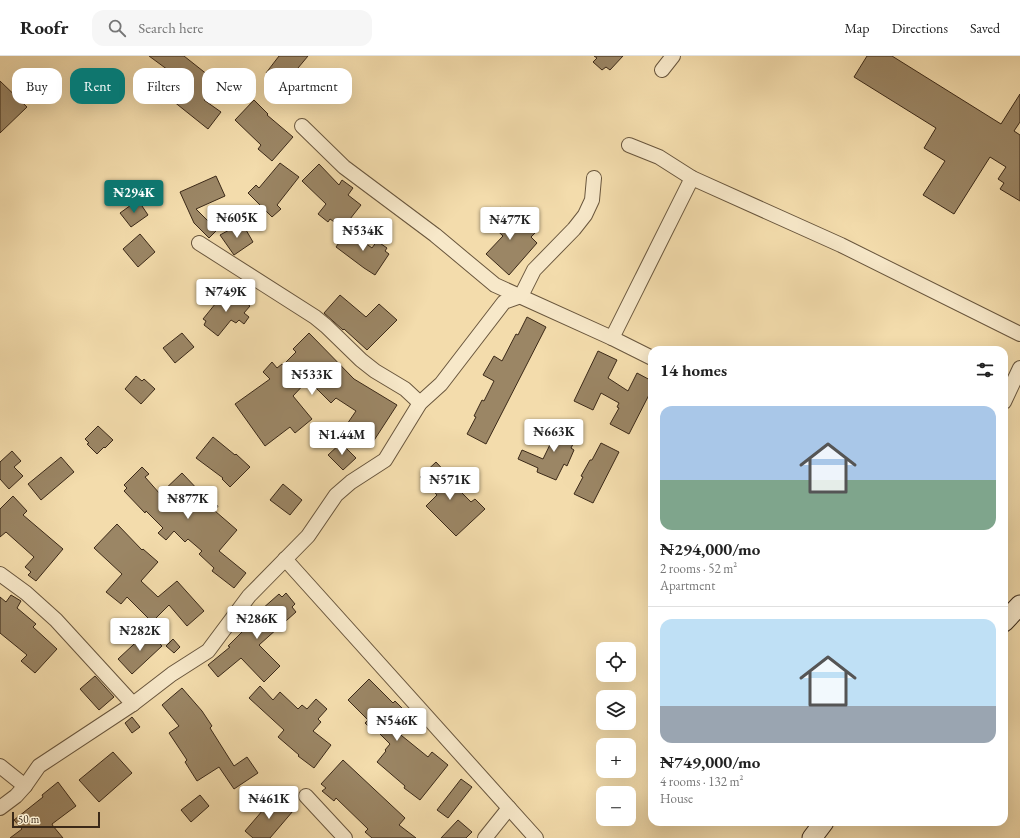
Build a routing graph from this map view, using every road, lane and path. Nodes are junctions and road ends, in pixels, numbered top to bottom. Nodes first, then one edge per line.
1 (671, 57) edge
2 (662, 70) dead end
3 (302, 126) dead end
4 (629, 144) dead end
5 (594, 178) dead end
6 (692, 178) junction
7 (199, 242) dead end
8 (521, 296) junction
9 (1020, 334) edge
10 (612, 338) junction
11 (648, 356) edge
12 (1020, 368) edge
13 (1008, 394) edge
14 (420, 403) junction
15 (285, 559) junction
16 (0, 574) edge
17 (1020, 605) edge
18 (1008, 618) edge
19 (133, 704) junction
20 (0, 766) edge
21 (25, 786) junction
22 (306, 796) dead end
23 (0, 808) edge
24 (509, 808) junction
25 (821, 826) edge
26 (345, 838) edge
27 (485, 838) edge
28 (536, 838) edge
29 (812, 838) edge

1 - 2 street
3 - 8 street
4 - 6 street
5 - 8 street
6 - 9 street
6 - 10 street
7 - 14 street
8 - 10 street
8 - 14 street
10 - 11 street
12 - 13 street
14 - 15 street
15 - 19 street
15 - 24 street
16 - 19 street
17 - 18 main road
19 - 21 street
20 - 21 street
21 - 23 street
22 - 26 street
24 - 27 street
24 - 28 street
25 - 29 main road

